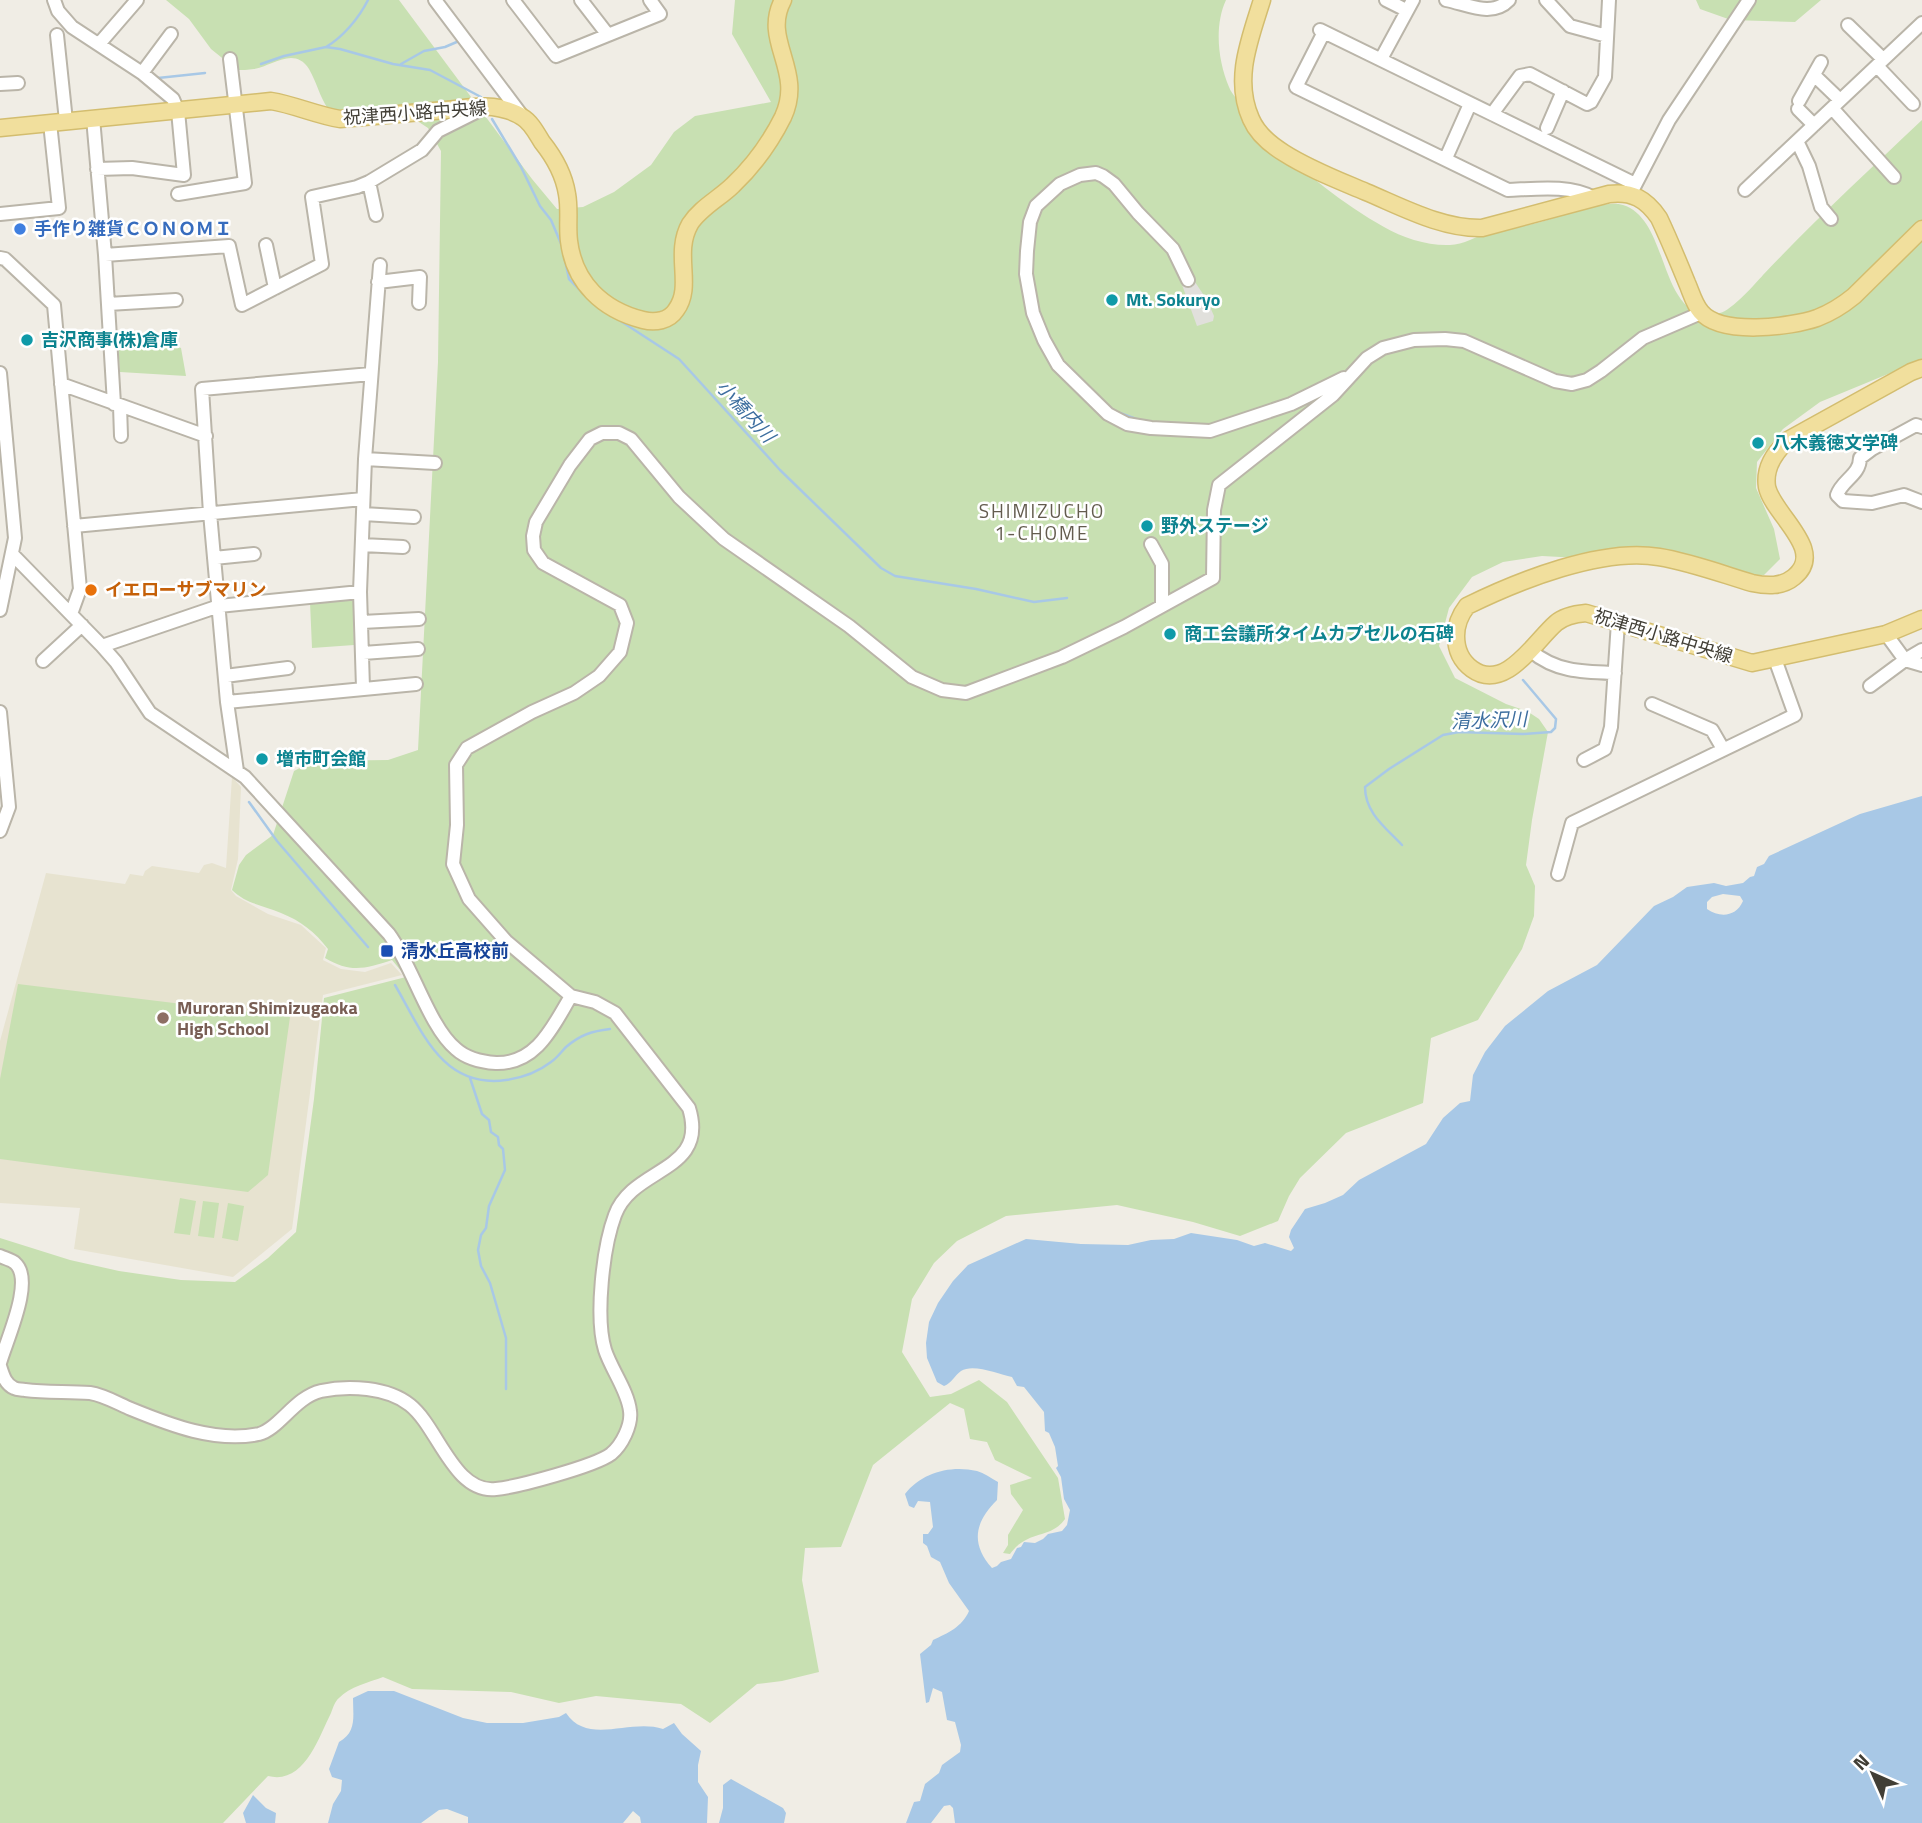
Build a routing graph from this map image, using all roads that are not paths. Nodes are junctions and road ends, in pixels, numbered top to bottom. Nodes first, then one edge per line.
1 (54, 0) edge
2 (137, 0) edge
3 (435, 0) edge
4 (513, 0) edge
5 (581, 0) edge
6 (650, 0) edge
7 (783, 0) edge
8 (1262, 0) edge
9 (1386, 0) edge
10 (1446, 0) edge
11 (1509, 0) edge
12 (1546, 0) edge
13 (1609, 0) edge
14 (1749, 0) edge
15 (1409, 5) edge
16 (1922, 23) edge
17 (1848, 25) dead end
18 (171, 34) dead end
19 (57, 35) dead end
20 (608, 35) junction
21 (1607, 36) junction
22 (99, 44) junction
23 (230, 59) dead end
24 (1381, 59) junction
25 (1821, 62) dead end
26 (1880, 63) junction
27 (142, 74) junction
28 (1814, 75) junction
29 (18, 83) dead end
30 (0, 84) edge
31 (1563, 91) junction
32 (1470, 104) junction
33 (1836, 104) junction
34 (1913, 104) dead end
35 (236, 105) junction
36 (488, 106) junction
37 (178, 111) junction
38 (1492, 114) junction
39 (93, 118) junction
40 (524, 118) junction
41 (58, 122) junction
42 (1814, 125) junction
43 (0, 128) edge
44 (1547, 128) dead end
45 (1797, 141) junction
46 (1446, 158) junction
47 (97, 169) junction
48 (1894, 177) dead end
49 (369, 182) junction
50 (1633, 189) junction
51 (1745, 190) dead end
52 (178, 194) dead end
53 (1594, 198) junction
54 (0, 214) edge
55 (376, 215) dead end
56 (1831, 219) dead end
57 (1922, 229) edge
58 (266, 245) dead end
59 (106, 255) junction
60 (0, 258) edge
61 (380, 265) dead end
62 (1188, 280) dead end
63 (379, 282) junction
64 (275, 289) junction
65 (176, 300) dead end
66 (419, 303) dead end
67 (108, 304) junction
68 (1702, 313) junction
69 (1922, 368) edge
70 (0, 373) edge
71 (372, 374) junction
72 (1351, 375) junction
73 (61, 384) junction
74 (117, 405) junction
75 (1922, 427) edge
76 (121, 436) dead end
77 (206, 436) junction
78 (365, 460) junction
79 (435, 463) dead end
80 (363, 499) junction
81 (1922, 502) edge
82 (210, 513) junction
83 (363, 514) junction
84 (414, 517) dead end
85 (74, 526) junction
86 (1151, 544) dead end
87 (362, 545) junction
88 (403, 547) dead end
89 (254, 554) dead end
90 (13, 555) junction
91 (214, 558) junction
92 (4, 583) edge
93 (360, 592) junction
94 (219, 606) junction
95 (1162, 606) junction
96 (0, 610) edge
97 (71, 614) junction
98 (419, 619) dead end
99 (1922, 619) edge
100 (362, 622) junction
101 (1618, 622) junction
102 (82, 625) junction
103 (1886, 634) junction
104 (102, 646) junction
105 (418, 649) dead end
106 (1922, 650) edge
107 (1531, 651) junction
108 (363, 653) junction
109 (1776, 659) junction
110 (1905, 660) junction
111 (43, 661) dead end
112 (1922, 665) edge
113 (288, 668) dead end
114 (1615, 673) junction
115 (225, 676) junction
116 (416, 684) dead end
117 (1870, 686) dead end
118 (363, 688) junction
119 (227, 702) junction
120 (1652, 704) dead end
121 (0, 712) edge
122 (1723, 749) junction
123 (1584, 760) dead end
124 (237, 771) junction
125 (0, 831) edge
126 (1558, 874) dead end
127 (571, 996) junction
128 (0, 1256) edge
129 (0, 1365) edge

1 - 22 street
2 - 22 street
3 - 40 street
4 - 20 street
5 - 20 street
6 - 20 street
7 - 40 main road
8 - 53 main road
9 - 15 street
10 - 11 street
12 - 21 street
13 - 21 street
14 - 50 street
15 - 24 street
16 - 26 street
17 - 26 street
18 - 27 street
19 - 41 street
21 - 31 street
22 - 27 street
23 - 35 street
24 - 32 street
24 - 46 street
25 - 28 street
26 - 33 street
26 - 34 street
27 - 37 street
28 - 33 street
28 - 42 street
29 - 30 street
31 - 38 street
31 - 44 street
32 - 38 street
32 - 46 street
33 - 42 street
33 - 48 street
35 - 36 main road, 祝津西小路中央線
35 - 37 main road, 祝津西小路中央線
35 - 52 street
36 - 40 main road, 祝津西小路中央線
36 - 49 street
37 - 39 main road, 祝津西小路中央線
37 - 47 street
38 - 50 street
39 - 41 main road, 祝津西小路中央線
39 - 47 street
41 - 43 main road, 祝津西小路中央線
41 - 54 street
42 - 45 street
45 - 51 street
45 - 56 street
46 - 53 street
47 - 59 street
49 - 55 street
49 - 64 street
50 - 53 main road
50 - 68 main road
57 - 68 main road
58 - 64 street
59 - 64 street
59 - 67 street
60 - 73 street
61 - 63 street
62 - 72 street
63 - 66 street
63 - 71 street
65 - 67 street
67 - 74 street
68 - 72 street
69 - 107 main road, 祝津西小路中央線
70 - 90 street
71 - 77 street
71 - 78 street
72 - 95 street
73 - 74 street
73 - 85 street
74 - 76 street
74 - 77 street
75 - 81 street
77 - 82 street
78 - 79 street
78 - 80 street
80 - 82 street
80 - 83 street
82 - 85 street
82 - 91 street
83 - 84 street
83 - 87 street
85 - 97 street
86 - 95 street
87 - 88 street
87 - 93 street
89 - 91 street
90 - 92 street
90 - 97 street
91 - 94 street
92 - 96 street
93 - 94 street
93 - 100 street
94 - 104 street
94 - 115 street
95 - 127 street
97 - 102 street
98 - 100 street
99 - 103 main road, 祝津西小路中央線
100 - 108 street
101 - 107 main road, 祝津西小路中央線
101 - 109 main road, 祝津西小路中央線
101 - 114 street
102 - 104 street
102 - 111 street
103 - 109 main road, 祝津西小路中央線
103 - 110 street
104 - 124 street
105 - 108 street
106 - 110 street
107 - 114 street
108 - 118 street
109 - 122 street
110 - 112 street
110 - 117 street
113 - 115 street
114 - 123 street
115 - 119 street
116 - 118 street
118 - 119 street
119 - 124 street
120 - 122 street
121 - 125 street
122 - 126 street
124 - 127 street
127 - 129 street
128 - 129 street

